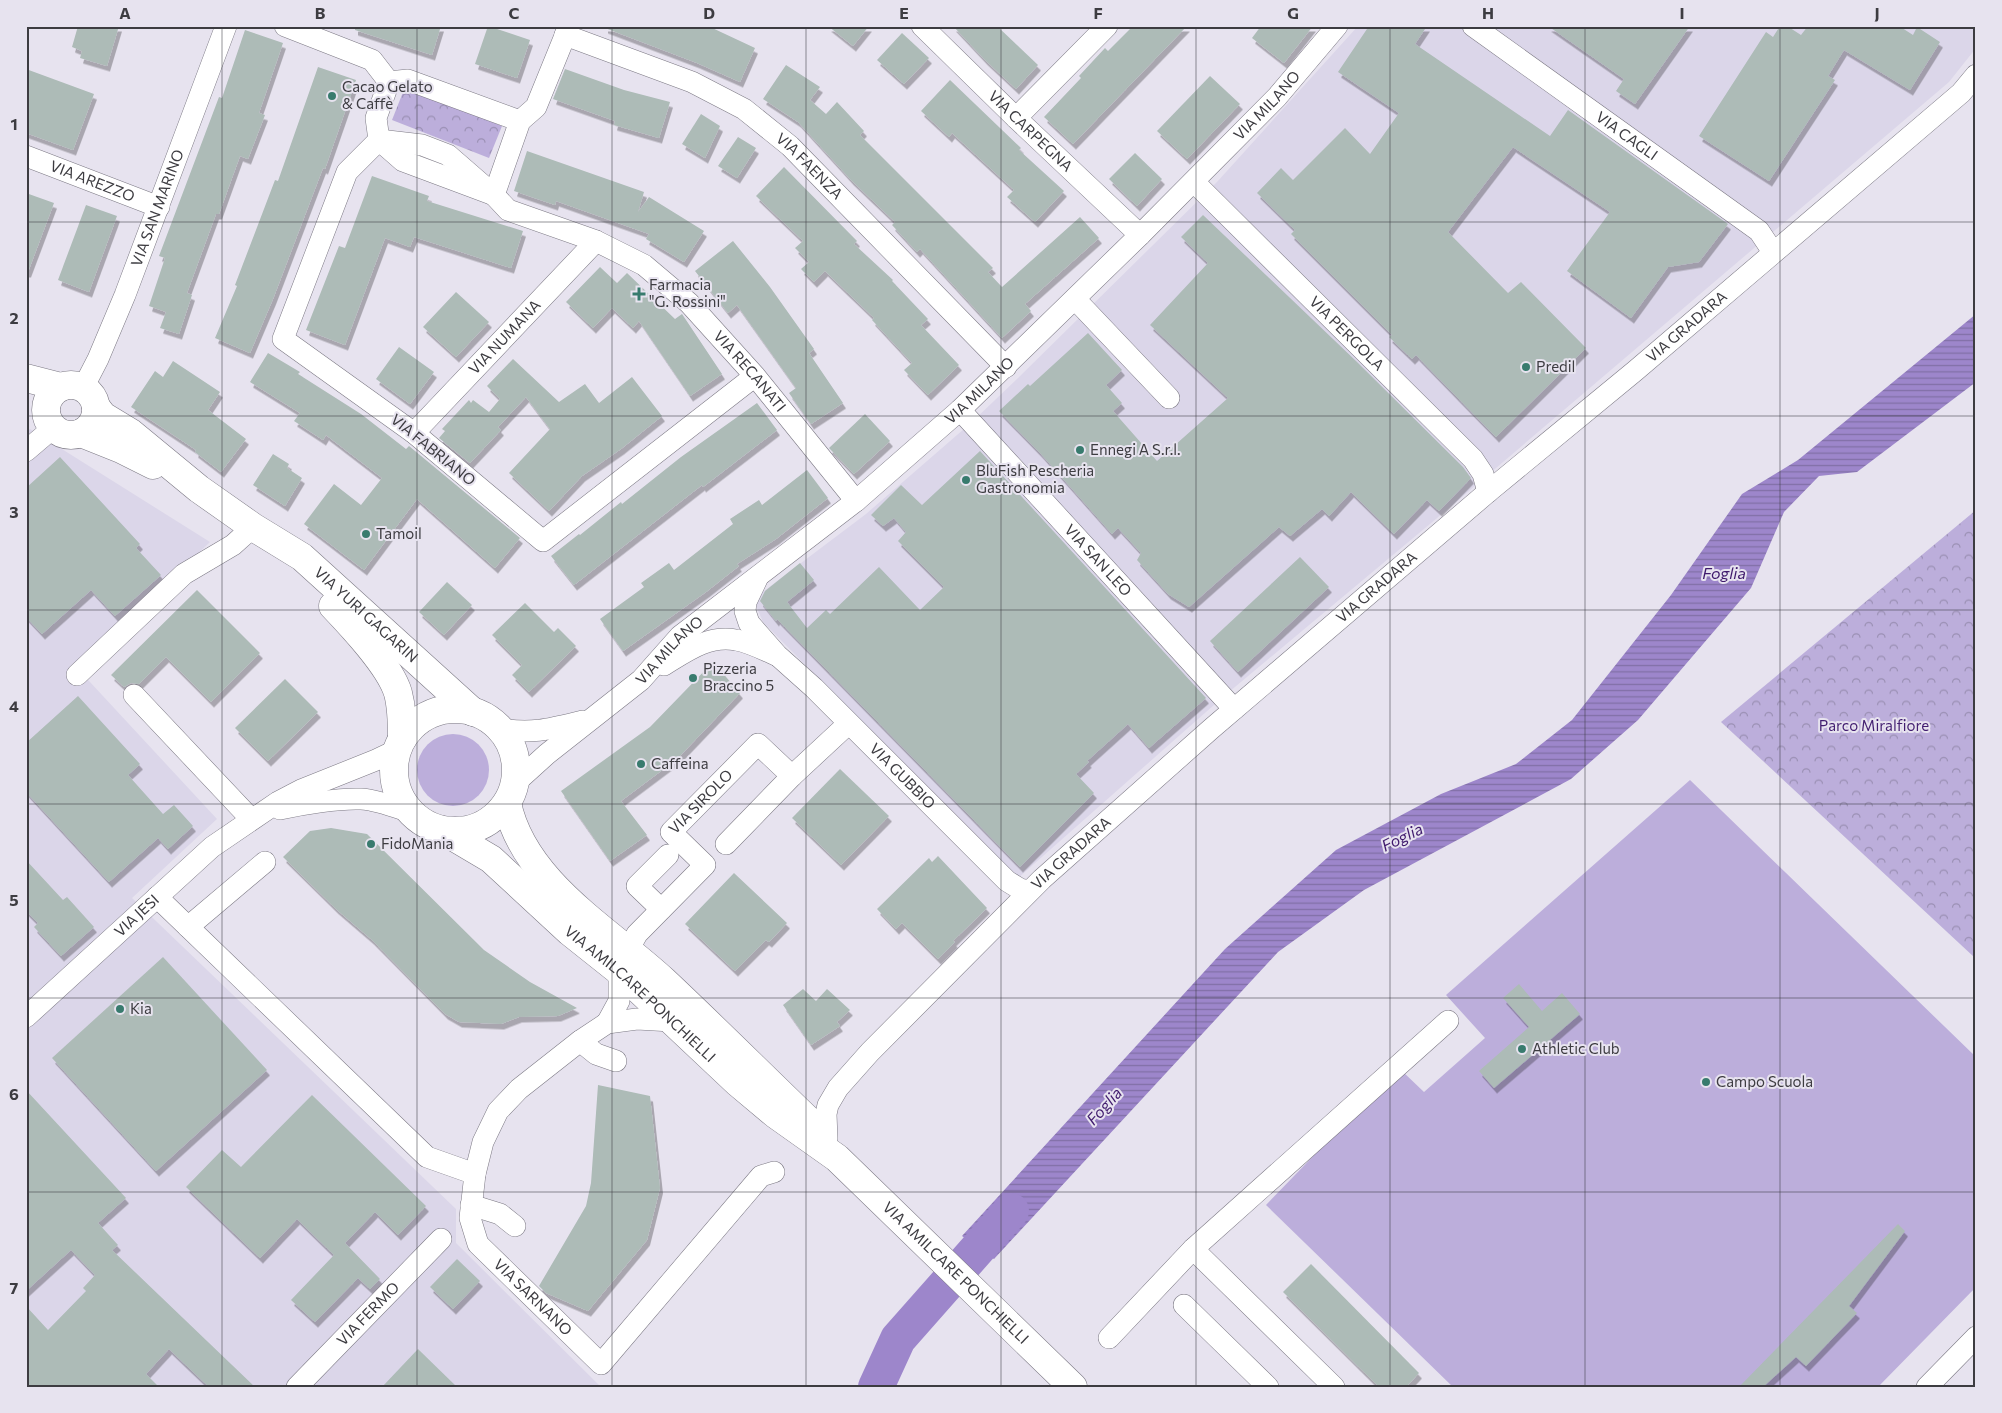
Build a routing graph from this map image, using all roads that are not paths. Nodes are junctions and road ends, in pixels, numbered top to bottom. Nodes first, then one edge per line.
1 (226, 26) edge
2 (285, 26) edge
3 (922, 26) edge
4 (1107, 26) edge
5 (1337, 26) edge
6 (1473, 26) edge
7 (567, 30) edge
8 (1976, 75) edge
9 (389, 82) junction
10 (1016, 118) junction
11 (520, 121) junction
12 (379, 140) junction
13 (26, 156) edge
14 (1194, 182) junction
15 (494, 195) junction
16 (159, 207) junction
17 (1140, 235) junction
18 (596, 241) junction
19 (1773, 252) junction
20 (1075, 299) junction
21 (1006, 367) junction
22 (755, 376) junction
23 (26, 378) edge
24 (80, 394) junction
25 (1169, 398) dead end
26 (960, 410) junction
27 (42, 417) edge
28 (414, 432) junction
29 (81, 433) junction
30 (26, 451) edge
31 (199, 489) junction
32 (1488, 492) junction
33 (856, 501) junction
34 (253, 527) junction
35 (758, 577) junction
36 (777, 655) junction
37 (77, 675) dead end
38 (641, 680) junction
39 (134, 695) dead end
40 (1234, 710) junction
41 (473, 712) junction
42 (588, 720) junction
43 (848, 724) junction
44 (499, 729) junction
45 (400, 744) junction
46 (792, 776) junction
47 (511, 793) junction
48 (410, 812) junction
49 (251, 819) junction
50 (442, 830) junction
51 (726, 844) dead end
52 (668, 855) dead end
53 (265, 862) dead end
54 (1029, 891) junction
55 (157, 897) junction
56 (661, 909) junction
57 (188, 927) junction
58 (623, 961) junction
59 (26, 1018) edge
60 (672, 1021) junction
61 (1448, 1021) dead end
62 (607, 1023) junction
63 (580, 1041) junction
64 (616, 1061) dead end
65 (832, 1148) junction
66 (774, 1172) dead end
67 (475, 1174) junction
68 (471, 1205) junction
69 (515, 1226) dead end
70 (440, 1239) dead end
71 (1193, 1249) junction
72 (1184, 1304) dead end
73 (1976, 1337) edge
74 (1109, 1338) dead end
75 (1068, 1381) edge
76 (297, 1387) edge
77 (1268, 1387) edge
78 (1334, 1387) edge
79 (1927, 1387) edge

1 - 16 street, VIA SAN MARINO
2 - 9 street
3 - 10 street, VIA CARPEGNA
4 - 10 street
5 - 14 street, VIA MILANO
6 - 19 street, VIA CAGLI
7 - 11 street
7 - 21 street, VIA FAENZA
8 - 19 street, VIA GRADARA
9 - 11 street
9 - 12 street
10 - 17 street, VIA CARPEGNA
11 - 15 street
12 - 15 street
12 - 28 street, VIA FABRIANO
13 - 16 street, VIA AREZZO
14 - 17 street, VIA MILANO
14 - 32 street, VIA PERGOLA
15 - 18 street, VIA RECANATI
16 - 24 street, VIA SAN MARINO
17 - 20 street, VIA MILANO
18 - 22 street, VIA RECANATI
18 - 28 street, VIA NUMANA
19 - 32 street, VIA GRADARA
20 - 21 street, VIA MILANO
20 - 25 street
21 - 26 street, VIA MILANO
22 - 28 street, VIA FABRIANO
22 - 33 street, VIA RECANATI
23 - 24 main road, VIA YURI GAGARIN
24 - 27 main road
24 - 29 main road
24 - 31 main road, VIA YURI GAGARIN
26 - 33 street, VIA MILANO
26 - 40 street, VIA SAN LEO
27 - 29 main road, VIA YURI GAGARIN
27 - 30 street
29 - 31 main road, VIA YURI GAGARIN
31 - 34 main road, VIA YURI GAGARIN
32 - 40 street, VIA GRADARA
33 - 35 street, VIA MILANO
34 - 37 street
34 - 41 main road, VIA YURI GAGARIN
34 - 45 main road, VIA YURI GAGARIN
35 - 36 street, VIA GUBBIO
35 - 38 street, VIA MILANO
36 - 38 street, VIA GUBBIO
36 - 43 street, VIA GUBBIO
38 - 42 street, VIA MILANO
39 - 49 street
40 - 54 street, VIA GRADARA
41 - 44 main road
41 - 45 main road
42 - 44 street, VIA MILANO
42 - 47 street, VIA MILANO
43 - 46 street
43 - 54 street, VIA GUBBIO
44 - 47 main road
45 - 48 main road
45 - 49 street, VIA JESI
46 - 51 street
46 - 56 street, VIA SIROLO
47 - 50 main road
47 - 58 main road, VIA AMILCARE PONCHIELLI
48 - 49 street, VIA JESI
48 - 50 main road
49 - 55 street, VIA JESI
50 - 58 main road, VIA AMILCARE PONCHIELLI
52 - 56 street
53 - 57 street
54 - 65 street, VIA GRADARA
55 - 57 street
55 - 59 street, VIA JESI
56 - 58 street, VIA SIROLO
57 - 67 street
58 - 60 main road, VIA AMILCARE PONCHIELLI
58 - 62 street, VIA SARNANO
58 - 65 main road, VIA AMILCARE PONCHIELLI
60 - 62 street, VIA SARNANO
60 - 65 main road, VIA AMILCARE PONCHIELLI
61 - 71 street
62 - 63 street, VIA SARNANO
63 - 64 street
63 - 67 street, VIA SARNANO
65 - 75 main road, VIA AMILCARE PONCHIELLI
66 - 68 street, VIA SARNANO
67 - 68 street, VIA SARNANO
68 - 69 street
70 - 76 street, VIA FERMO
71 - 74 street
71 - 78 street
72 - 77 street
73 - 79 street

